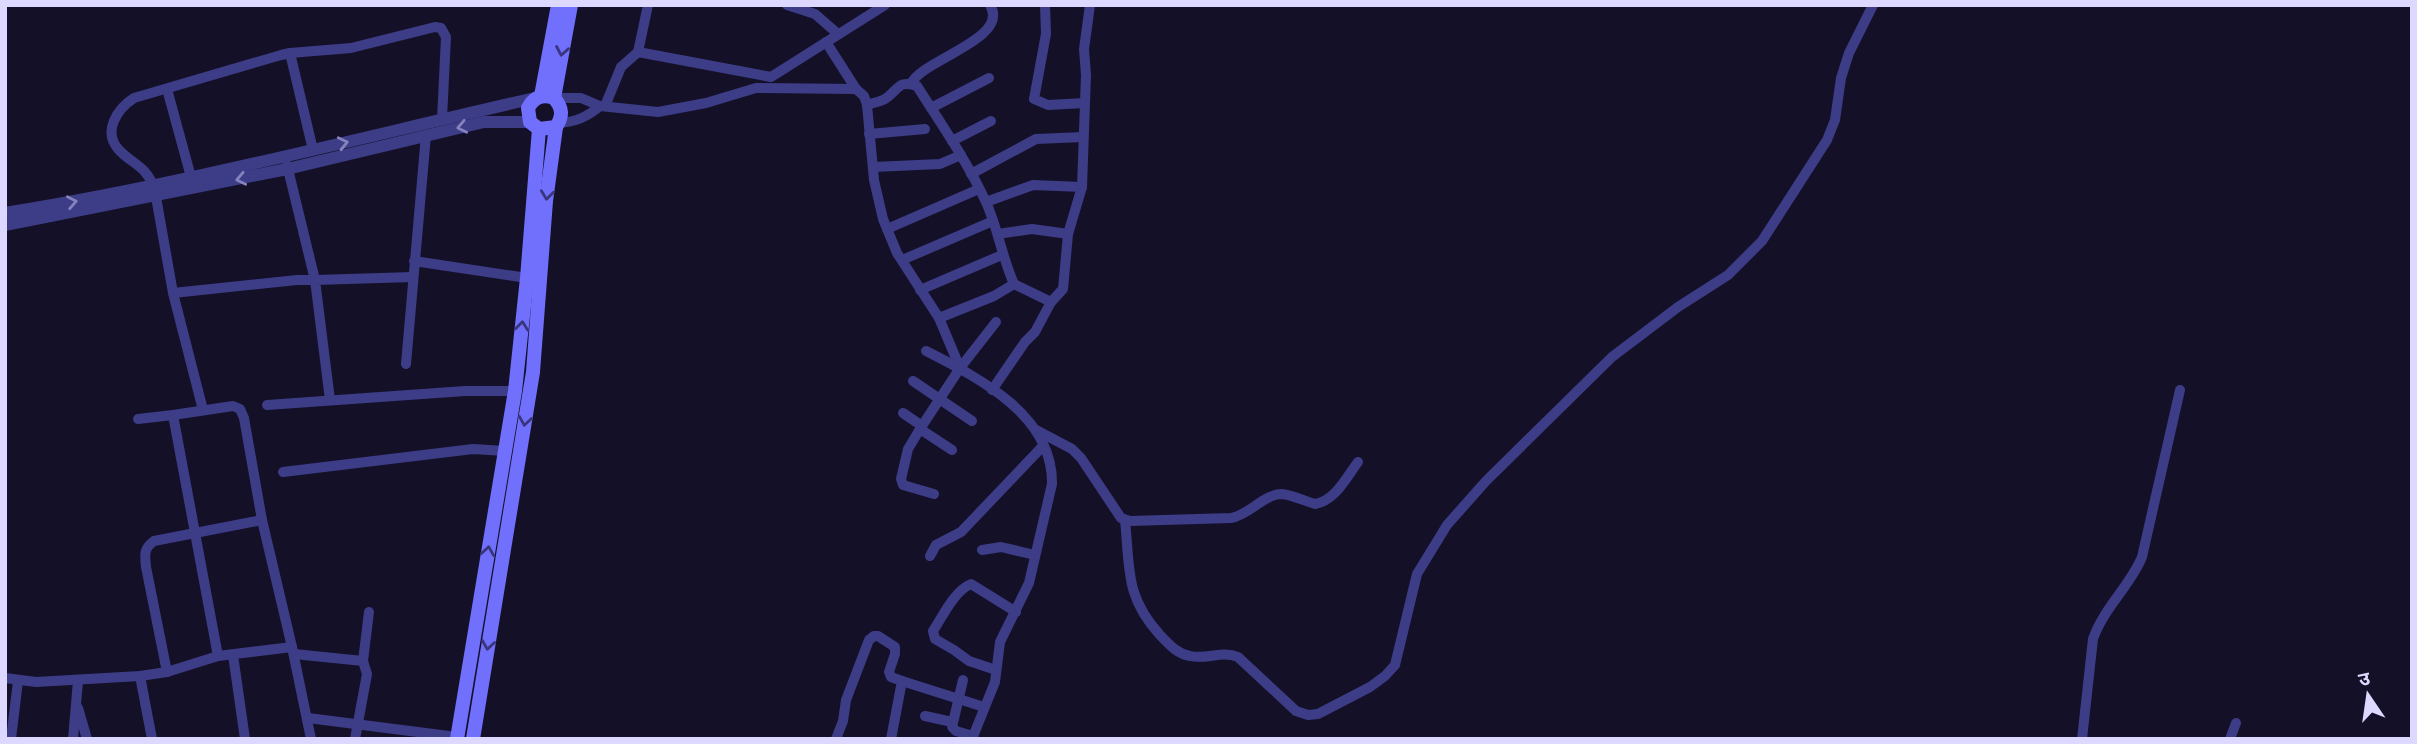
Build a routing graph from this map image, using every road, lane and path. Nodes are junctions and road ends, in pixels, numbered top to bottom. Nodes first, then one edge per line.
1 (558, 5) edge
2 (571, 5) edge
3 (648, 5) edge
4 (787, 5) edge
5 (885, 5) edge
6 (990, 5) edge
7 (1045, 5) edge
8 (1090, 5) edge
9 (1873, 5) edge
10 (838, 34) junction
11 (826, 42) junction
12 (638, 52) junction
13 (290, 53) junction
14 (782, 70) junction
15 (771, 77) junction
16 (989, 78) dead end
17 (906, 84) junction
18 (755, 88) junction
19 (790, 88) junction
20 (167, 89) junction
21 (856, 89) junction
22 (543, 97) junction
23 (1084, 103) junction
24 (867, 105) junction
25 (603, 106) junction
26 (931, 108) junction
27 (442, 119) junction
28 (991, 121) dead end
29 (557, 125) junction
30 (535, 126) junction
31 (925, 129) dead end
32 (869, 134) junction
33 (426, 135) junction
34 (1083, 137) junction
35 (952, 141) junction
36 (313, 150) junction
37 (959, 156) junction
38 (286, 163) junction
39 (873, 167) junction
40 (971, 174) junction
41 (191, 177) junction
42 (1082, 187) junction
43 (978, 189) junction
44 (154, 191) junction
45 (986, 202) junction
46 (5, 213) edge
47 (992, 222) junction
48 (5, 225) edge
49 (887, 229) junction
50 (999, 234) junction
51 (1068, 234) junction
52 (1002, 255) junction
53 (902, 260) junction
54 (414, 261) junction
55 (413, 277) junction
56 (527, 278) junction
57 (315, 280) junction
58 (1014, 284) junction
59 (920, 290) junction
60 (173, 293) junction
61 (1051, 302) junction
62 (939, 318) junction
63 (996, 322) dead end
64 (926, 351) dead end
65 (406, 364) dead end
66 (960, 369) junction
67 (913, 381) dead end
68 (992, 390) junction
69 (2179, 390) dead end
70 (515, 391) junction
71 (938, 399) junction
72 (330, 400) junction
73 (267, 405) dead end
74 (203, 410) junction
75 (903, 413) dead end
76 (173, 415) junction
77 (138, 419) dead end
78 (972, 421) dead end
79 (921, 427) junction
80 (1035, 430) junction
81 (1043, 446) junction
82 (952, 450) dead end
83 (505, 451) junction
84 (1358, 462) dead end
85 (283, 472) dead end
86 (934, 494) dead end
87 (262, 520) junction
88 (1125, 520) junction
89 (195, 533) junction
90 (982, 550) dead end
91 (1035, 555) junction
92 (930, 556) dead end
93 (369, 612) dead end
94 (1016, 612) junction
95 (293, 651) junction
96 (233, 655) junction
97 (218, 656) junction
98 (363, 662) junction
99 (996, 670) junction
100 (167, 672) junction
101 (140, 676) junction
102 (5, 678) edge
103 (962, 680) dead end
104 (18, 681) junction
105 (78, 681) junction
106 (902, 681) junction
107 (959, 697) junction
108 (76, 704) junction
109 (984, 707) junction
110 (925, 716) dead end
111 (308, 718) junction
112 (953, 722) junction
113 (2236, 723) dead end
114 (357, 725) junction
115 (73, 735) edge
116 (972, 737) edge
117 (457, 738) edge
118 (11, 739) edge
119 (86, 739) edge
120 (152, 739) edge
121 (246, 739) edge
122 (311, 739) edge
123 (355, 739) edge
124 (473, 739) edge
125 (836, 739) edge
126 (891, 739) edge
127 (2082, 739) edge
128 (2230, 739) edge

1 - 22 main road
2 -> 22 main road
3 - 12 street
4 - 10 street
5 - 10 street
6 - 17 street
7 - 23 street
8 - 23 street
9 - 88 street
10 - 11 street
11 - 14 street
11 - 21 street
12 - 15 street
12 - 25 street
13 - 20 street
13 - 27 street
13 - 36 street
14 - 15 street
14 - 19 street
15 - 18 street
16 - 26 street
17 - 24 street
17 - 26 street
18 - 19 street
18 - 25 street
19 - 21 street
20 - 41 street
20 - 44 street
21 - 24 street
22 - 25 street
22 - 27 street
22 - 29 main road
22 - 30 main road
23 - 34 street
24 - 32 street
25 - 29 street
26 - 35 street
36 -> 27 street
28 - 35 street
29 - 30 main road
29 -> 124 main road
30 -> 33 street
30 - 56 main road
31 - 32 street
32 - 39 street
33 - 38 street
33 - 54 street
34 - 40 street
34 - 42 street
35 - 37 street
36 - 38 street
37 - 39 street
37 - 40 street
38 - 41 street
38 -> 44 street
38 - 57 street
39 - 49 street
40 - 43 street
41 - 44 street
42 - 45 street
42 - 51 street
43 - 45 street
43 - 49 street
46 -> 44 street
44 - 48 street
44 - 60 street
45 - 47 street
47 - 50 street
47 - 53 street
49 - 53 street
50 - 51 street
50 - 52 street
51 - 61 street
52 - 58 street
52 - 59 street
53 - 59 street
54 - 55 street
54 - 56 street
55 - 57 street
55 - 65 street
70 -> 56 main road
57 - 60 street
57 - 72 street
58 - 61 street
58 - 62 street
59 - 62 street
60 - 74 street
61 - 68 street
62 - 66 street
63 - 66 street
64 - 66 street
66 - 68 street
66 - 71 street
67 - 71 street
68 - 80 street
69 - 127 street
70 - 72 street
70 - 83 main road
71 - 78 street
71 - 79 street
72 - 73 street
74 - 76 street
74 - 87 street
75 - 79 street
76 - 77 street
76 - 89 street
79 - 82 street
79 - 86 street
80 - 81 street
80 - 88 street
81 - 91 street
81 - 92 street
83 - 85 street
117 -> 83 main road
84 - 88 street
87 - 89 street
87 - 95 street
89 - 97 street
89 - 100 street
90 - 91 street
91 - 94 street
93 - 98 street
94 - 99 street
94 - 99 street
95 - 96 street
95 - 98 street
95 - 111 street
96 - 97 street
96 - 121 street
97 - 100 street
98 - 114 street
99 - 109 street
100 - 101 street
101 - 105 street
101 - 120 street
102 - 104 street
103 - 107 street
104 - 105 street
104 - 118 street
105 - 108 street
106 - 107 street
106 - 125 street
106 - 126 street
107 - 109 street
107 - 112 street
108 - 115 street
108 - 119 street
109 - 116 street
110 - 112 street
111 - 114 street
111 - 122 street
112 - 116 street
113 - 128 street
114 - 117 street
114 - 123 street
115 - 119 street

